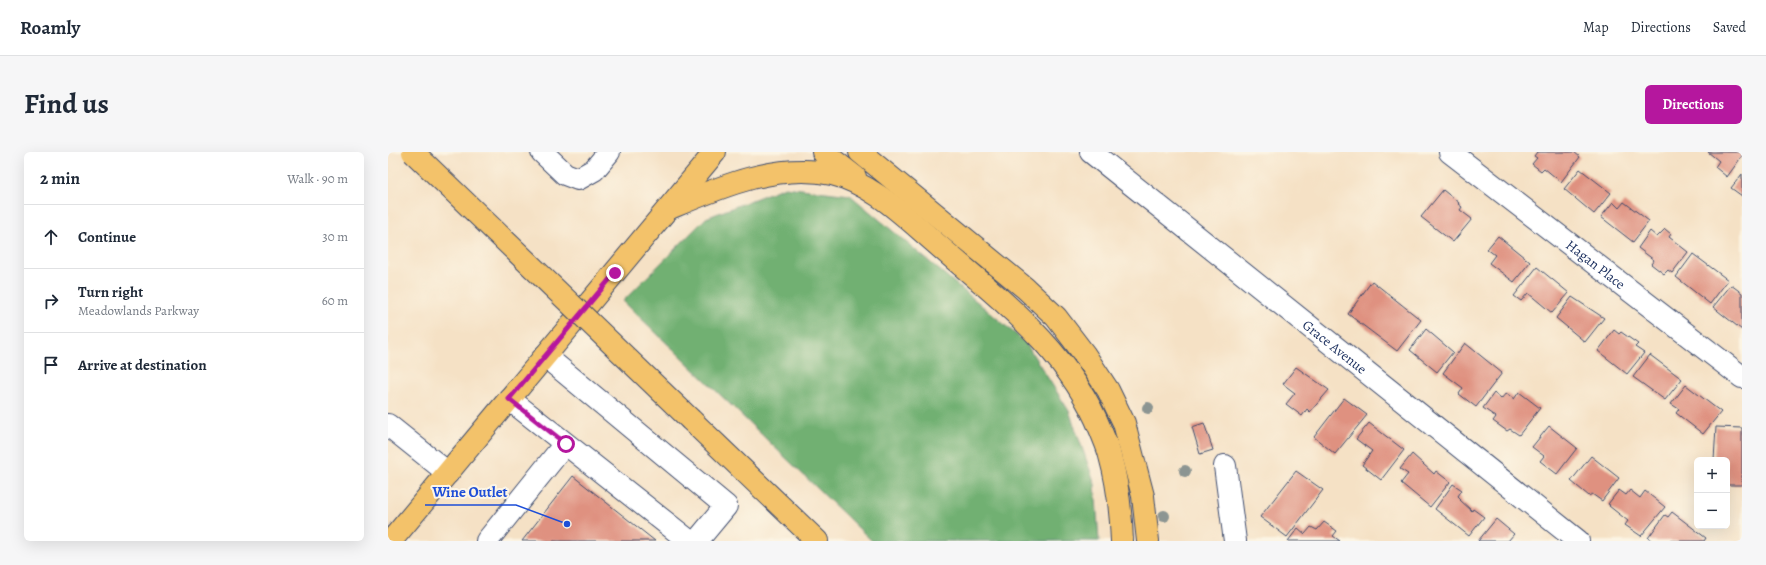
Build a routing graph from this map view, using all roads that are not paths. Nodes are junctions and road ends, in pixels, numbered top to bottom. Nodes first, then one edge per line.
1 (413, 152) edge
2 (542, 152) edge
3 (609, 152) edge
4 (715, 152) edge
5 (823, 152) edge
6 (860, 152) edge
7 (1091, 152) edge
8 (1450, 152) edge
9 (670, 208) junction
10 (894, 208) junction
11 (545, 356) junction
12 (1742, 378) edge
13 (509, 399) junction
14 (388, 425) edge
15 (566, 444) junction
16 (1225, 466) dead end
17 (448, 472) junction
18 (814, 538) edge
19 (391, 541) edge
20 (487, 541) edge
21 (689, 541) edge
22 (697, 541) edge
23 (1122, 541) edge
24 (1148, 541) edge
25 (1235, 541) edge
26 (1578, 541) edge

1 - 18 main road, bridge
2 - 3 street
4 - 9 main road
5 - 10 main road
6 - 24 main road
7 - 26 street, Grace Avenue
8 - 12 street, Hagan Place
9 - 10 main road
9 - 11 main road
10 - 23 main road
11 - 13 main road
11 - 22 street
13 - 15 street
13 - 17 main road
14 - 17 street
15 - 20 street
15 - 21 street
16 - 25 street
17 - 19 main road

